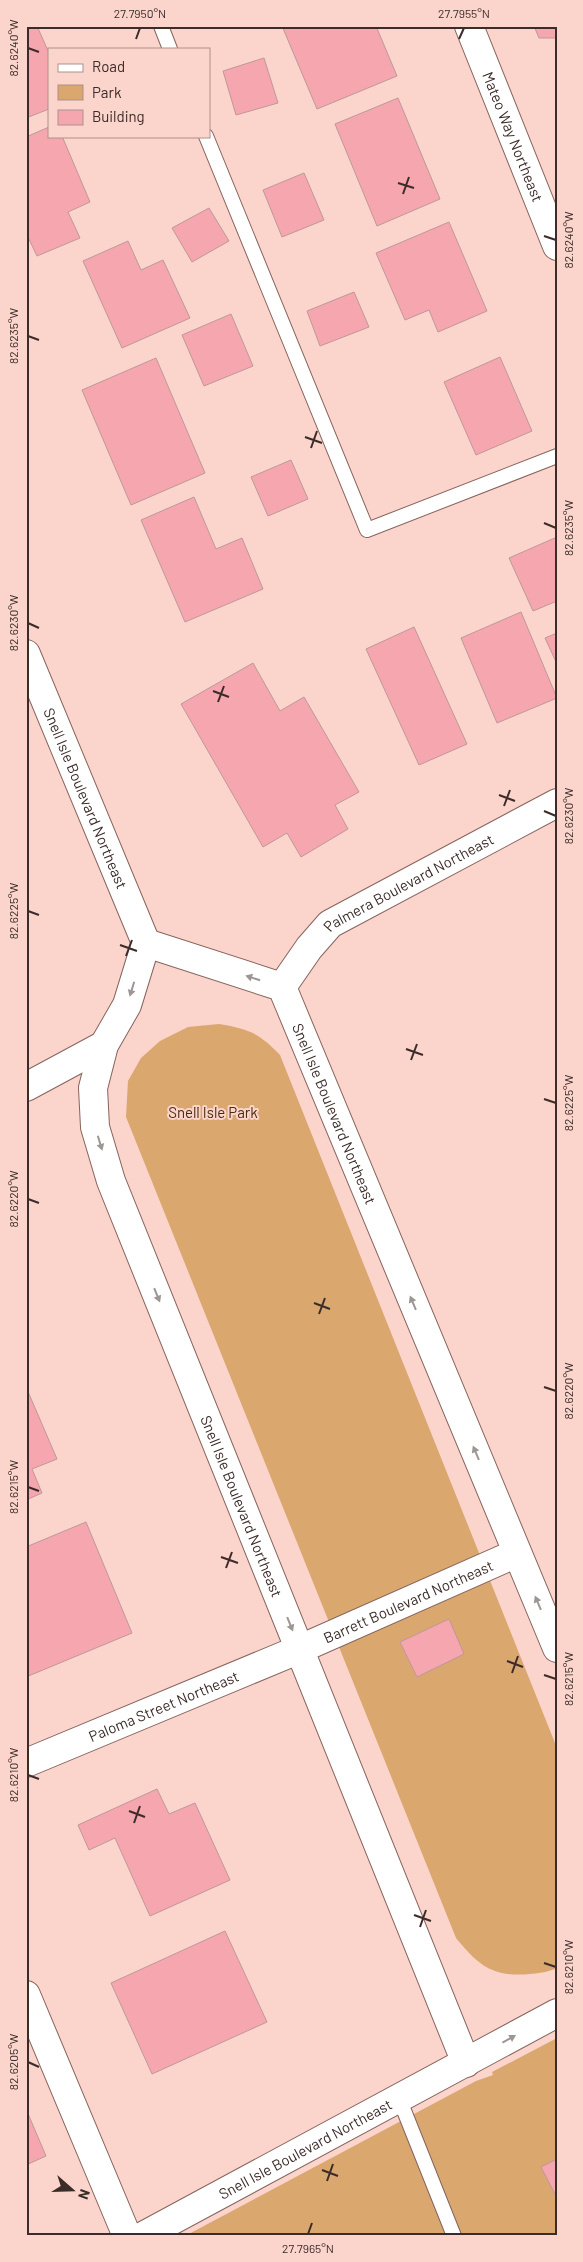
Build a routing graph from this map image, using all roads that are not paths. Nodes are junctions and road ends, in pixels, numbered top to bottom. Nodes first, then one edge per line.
1 (161, 26) edge
2 (469, 26) edge
3 (170, 48) edge
4 (207, 138) edge
5 (557, 246) edge
6 (557, 456) edge
7 (26, 654) edge
8 (557, 803) edge
9 (146, 943) junction
10 (282, 987) junction
11 (104, 1045) junction
12 (26, 1086) edge
13 (517, 1553) junction
14 (557, 1648) edge
15 (300, 1649) junction
16 (26, 1763) edge
17 (26, 1995) edge
18 (557, 2013) edge
19 (466, 2063) junction
20 (399, 2098) junction
21 (453, 2235) edge
22 (127, 2236) edge
23 (143, 2236) edge

1 - 3 lane
2 - 5 street, Mateo Way Northeast
4 - 6 lane
7 - 9 street, Snell Isle Boulevard Northeast
8 - 10 street, Palmera Boulevard Northeast
10 -> 9 street
9 -> 11 street, Snell Isle Boulevard Northeast
13 -> 10 street, Snell Isle Boulevard Northeast
11 - 12 street
11 -> 15 street, Snell Isle Boulevard Northeast
14 -> 13 street, Snell Isle Boulevard Northeast
13 - 15 street, Barrett Boulevard Northeast
15 - 16 street, Paloma Street Northeast
15 - 19 street, Snell Isle Boulevard Northeast
17 - 22 street
19 -> 18 street, Snell Isle Boulevard Northeast
19 - 20 street, Snell Isle Boulevard Northeast
20 - 21 lane
20 - 23 street, Snell Isle Boulevard Northeast

